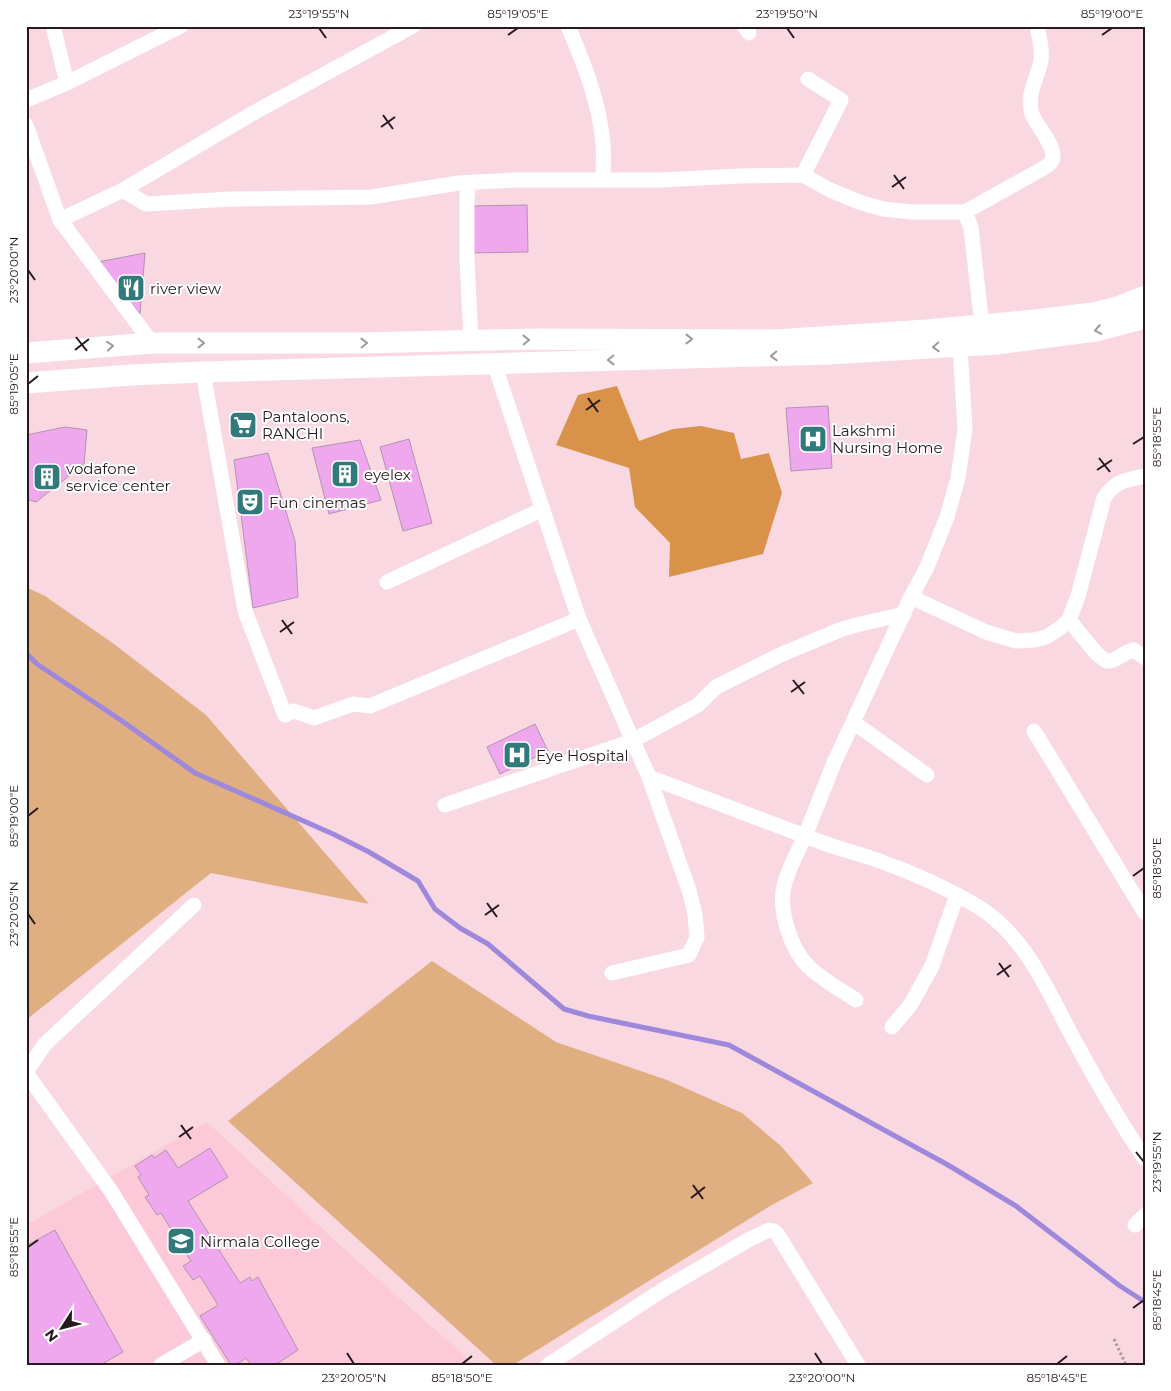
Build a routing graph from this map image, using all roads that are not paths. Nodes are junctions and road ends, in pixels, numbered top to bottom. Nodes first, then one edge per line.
1 (53, 26) edge
2 (180, 26) edge
3 (413, 26) edge
4 (568, 26) edge
5 (1037, 26) edge
6 (808, 80) dead end
7 (67, 83) junction
8 (26, 100) edge
9 (26, 125) edge
10 (803, 175) junction
11 (603, 180) junction
12 (469, 183) junction
13 (123, 190) junction
14 (965, 212) junction
15 (60, 220) junction
16 (1145, 296) edge
17 (1145, 318) edge
18 (982, 326) junction
19 (471, 341) junction
20 (152, 343) junction
21 (960, 346) junction
22 (26, 353) edge
23 (494, 363) junction
24 (203, 372) junction
25 (26, 384) edge
26 (1145, 476) edge
27 (543, 509) junction
28 (387, 582) dead end
29 (911, 597) junction
30 (904, 614) junction
31 (579, 619) junction
32 (1069, 620) junction
33 (1145, 658) edge
34 (853, 722) junction
35 (1034, 731) dead end
36 (632, 741) junction
37 (927, 775) dead end
38 (649, 777) junction
39 (445, 804) dead end
40 (805, 836) junction
41 (958, 895) junction
42 (194, 905) dead end
43 (1145, 913) edge
44 (612, 973) dead end
45 (856, 1000) dead end
46 (892, 1027) dead end
47 (26, 1073) edge
48 (1145, 1159) edge
49 (204, 1340) junction
50 (161, 1365) edge
51 (218, 1365) edge
52 (548, 1365) edge
53 (858, 1365) edge

1 - 7 street
2 - 7 street
3 - 13 street
4 - 11 street
5 - 14 street
6 - 10 street
7 - 8 street
9 - 15 street
10 - 11 street
10 - 14 street
11 - 12 street
12 - 13 street
12 - 19 street
13 - 15 street
14 - 18 street
15 - 20 street
16 - 18 main road
17 -> 21 main road
19 -> 18 main road
20 -> 19 main road
22 -> 20 main road
21 -> 23 main road
21 - 29 street
23 - 24 main road
23 - 27 street
24 - 25 main road
24 - 31 street
26 - 32 street
27 - 28 street
27 - 31 street
29 - 30 street
29 - 32 street
30 - 34 street
30 - 36 street
31 - 36 street
32 - 33 street
34 - 37 street
34 - 40 street
35 - 43 street
36 - 38 street
36 - 39 street
38 - 40 street
38 - 44 street
40 - 41 street
40 - 45 street
41 - 46 street
41 - 48 street
42 - 47 street
47 - 49 street
49 - 50 street
49 - 51 street
52 - 53 street

